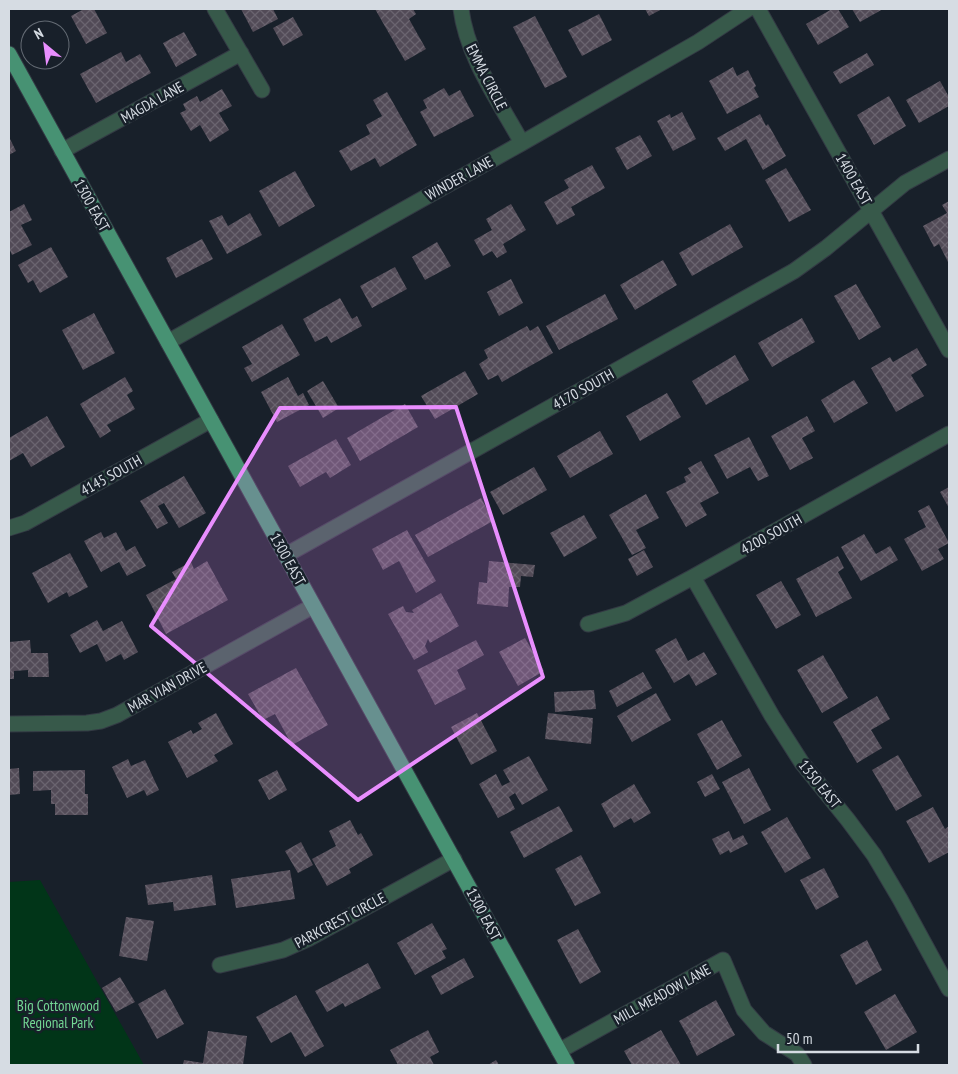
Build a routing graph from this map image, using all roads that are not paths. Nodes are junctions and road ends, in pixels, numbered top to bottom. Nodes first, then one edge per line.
1 (215, 9) edge
2 (461, 9) edge
3 (748, 9) edge
4 (758, 9) edge
5 (241, 53) junction
6 (10, 60) edge
7 (262, 90) dead end
8 (522, 143) junction
9 (62, 151) junction
10 (949, 159) edge
11 (872, 211) junction
12 (168, 342) junction
13 (949, 350) edge
14 (211, 420) junction
15 (949, 434) edge
16 (9, 528) edge
17 (286, 555) junction
18 (693, 577) junction
19 (313, 606) junction
20 (588, 624) dead end
21 (9, 724) edge
22 (454, 859) junction
23 (220, 965) dead end
24 (949, 989) edge
25 (559, 1052) junction
26 (567, 1065) edge
27 (804, 1065) edge

1 - 5 street
2 - 8 street, EMMA CIRCLE
3 - 8 street, WINDER LANE
4 - 11 street, 1400 EAST
5 - 7 street
5 - 9 street, MAGDA LANE
6 - 9 main road, 1300 EAST
8 - 12 street, WINDER LANE
9 - 12 main road, 1300 EAST
10 - 11 street, 4170 SOUTH
11 - 13 street, 1400 EAST
11 - 17 street, 4170 SOUTH
12 - 14 main road, 1300 EAST
14 - 16 street, 4145 SOUTH
14 - 17 main road, 1300 EAST
15 - 18 street, 4200 SOUTH
17 - 19 main road, 1300 EAST
18 - 20 street, 4200 SOUTH
18 - 24 street, 1350 EAST
19 - 21 street, MAR VIAN DRIVE
19 - 22 main road, 1300 EAST
22 - 23 street, PARKCREST CIRCLE
22 - 25 main road, 1300 EAST
25 - 26 main road, 1300 EAST
25 - 27 street, MILL MEADOW LANE

